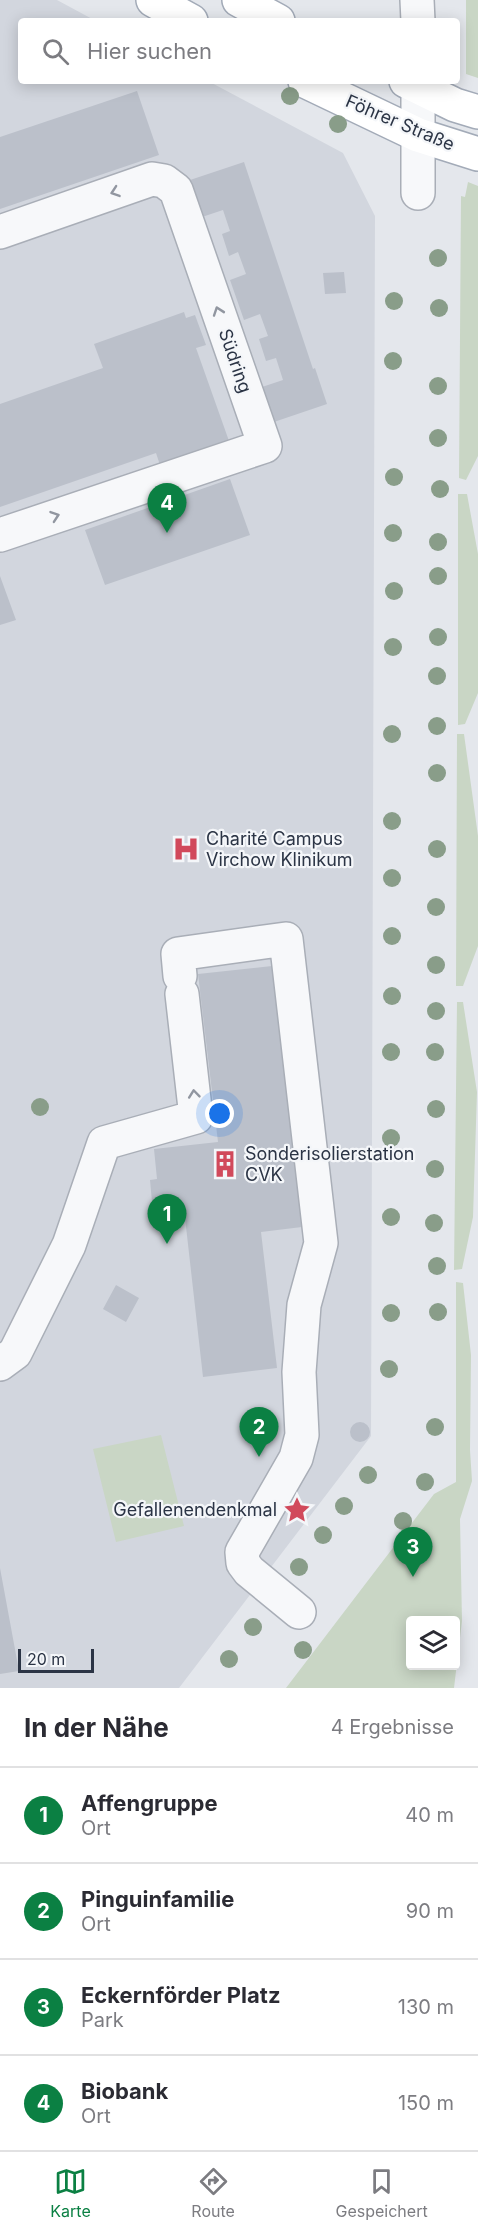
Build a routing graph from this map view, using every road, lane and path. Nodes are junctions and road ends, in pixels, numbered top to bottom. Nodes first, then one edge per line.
1 (153, 0) edge
2 (239, 0) edge
3 (417, 0) edge
4 (186, 18) edge
5 (272, 18) edge
6 (418, 18) edge
7 (311, 84) edge
8 (414, 84) edge
9 (416, 84) edge
10 (471, 110) edge
11 (418, 135) junction
12 (470, 152) edge
13 (418, 193) dead end
14 (0, 232) edge
15 (0, 535) edge
16 (0, 1364) edge
17 (299, 1612) dead end

1 - 4 main road
2 - 5 main road
3 - 6 street
7 - 11 main road, Föhrer Straße
8 - 11 street
9 - 10 main road, Föhrer Straße
11 - 12 main road, Föhrer Straße
11 - 13 street
15 -> 14 street, Südring
16 -> 17 street

